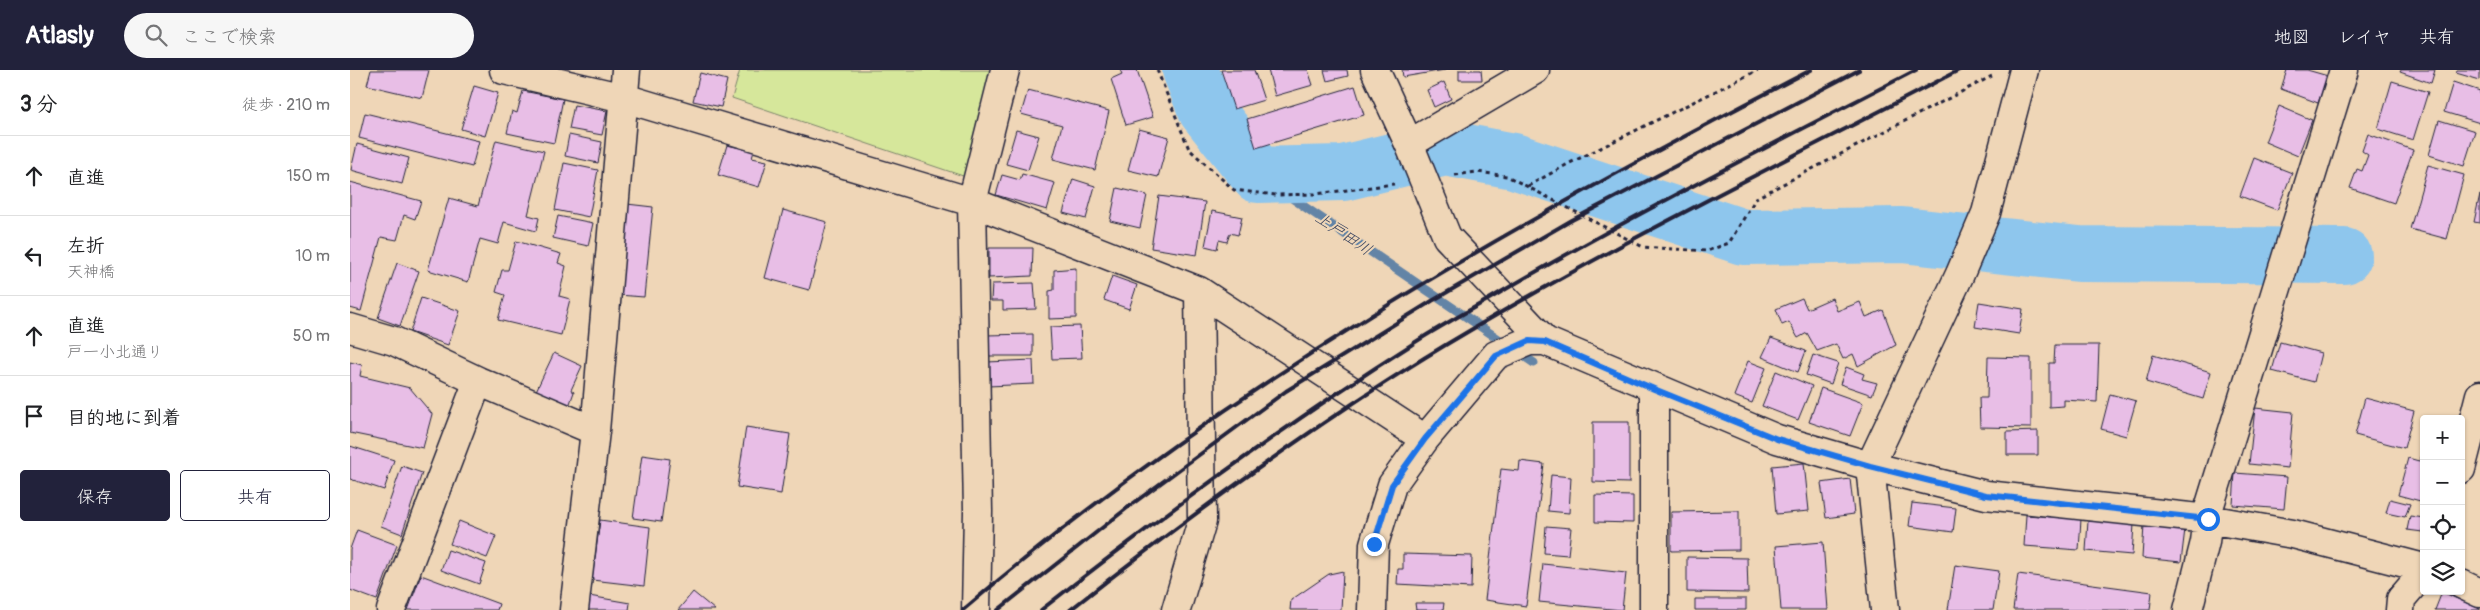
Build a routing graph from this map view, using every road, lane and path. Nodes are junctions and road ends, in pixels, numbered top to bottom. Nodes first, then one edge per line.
1 (504, 70) edge
2 (626, 70) edge
3 (1005, 70) edge
4 (1157, 70) edge
5 (1375, 70) edge
6 (1535, 70) edge
7 (1758, 70) edge
8 (2024, 70) edge
9 (2344, 70) edge
10 (1994, 75) dead end
11 (624, 98) junction
12 (1410, 145) junction
13 (1424, 179) junction
14 (1528, 186) junction
15 (972, 202) junction
16 (1199, 291) junction
17 (350, 328) edge
18 (1537, 341) junction
19 (478, 381) junction
20 (1654, 389) junction
21 (2480, 395) edge
22 (595, 431) junction
23 (1425, 439) junction
24 (2463, 460) edge
25 (1870, 466) junction
26 (2208, 519) junction
27 (2420, 567) edge
28 (2420, 577) edge
29 (2465, 586) edge
30 (2480, 592) edge
31 (391, 610) edge
32 (574, 610) edge
33 (976, 610) edge
34 (1176, 610) edge
35 (1372, 610) edge
36 (1654, 610) edge
37 (1885, 610) edge
38 (2188, 610) edge
39 (2400, 610) edge

1 - 11 street
2 - 11 street
3 - 15 street
4 - 13 path
5 - 12 street
6 - 12 street
7 - 14 path
8 - 25 street
9 - 26 street
10 - 14 path
11 - 15 street
11 - 22 street
12 - 13 street
13 - 14 path
13 - 18 street
15 - 16 street
15 - 33 street
16 - 23 street
16 - 34 street
17 - 19 street
18 - 20 street
18 - 23 street
19 - 22 street
19 - 31 street
20 - 25 street
20 - 36 street
21 - 24 street
22 - 32 street
23 - 35 street
25 - 26 street
25 - 37 street
26 - 27 street
26 - 38 street
28 - 39 street
29 - 30 street

